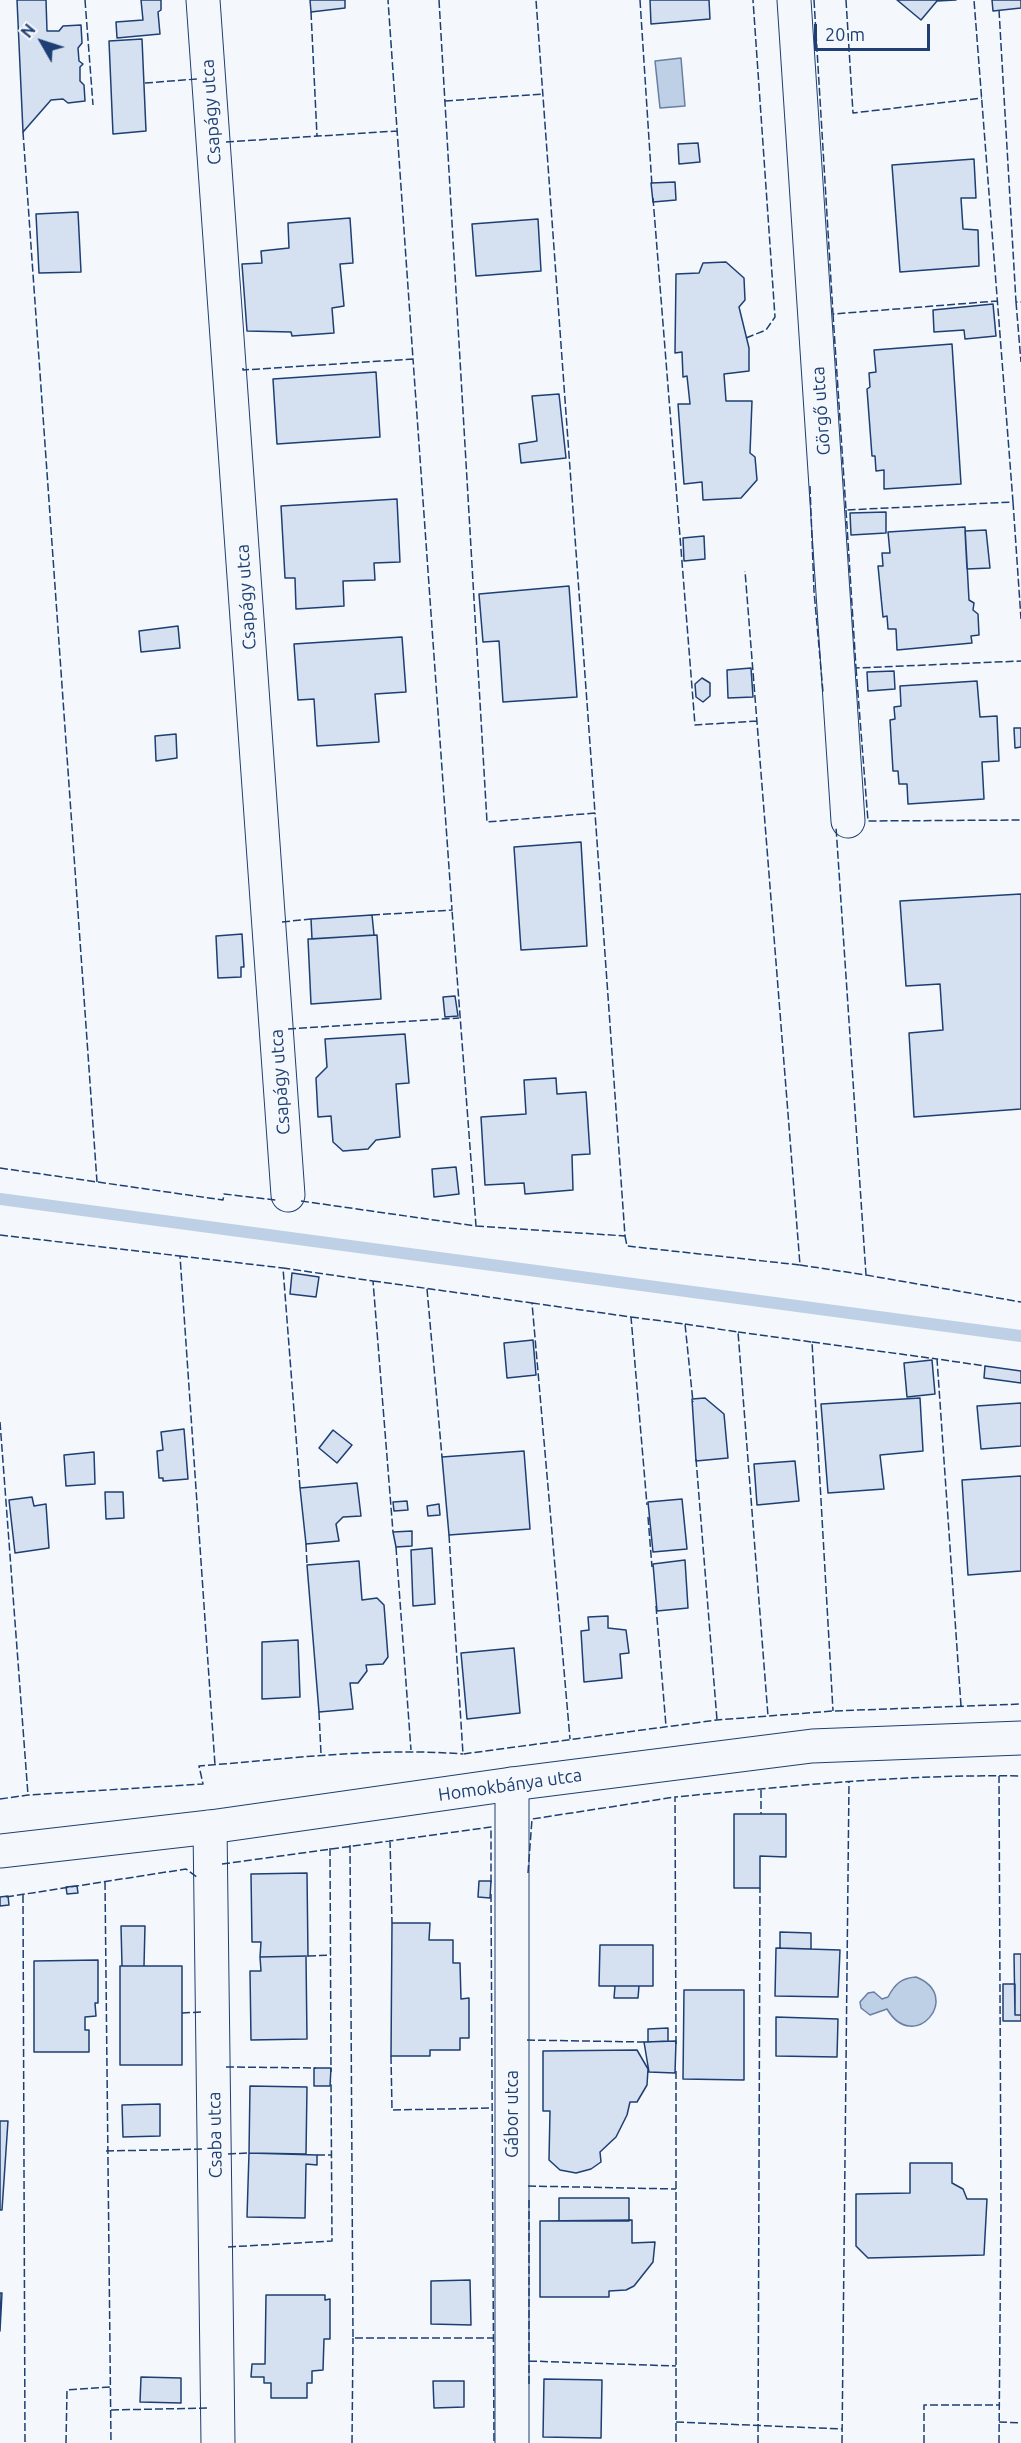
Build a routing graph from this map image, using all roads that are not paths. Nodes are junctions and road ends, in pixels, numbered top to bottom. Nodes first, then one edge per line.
1 (203, 0) edge
2 (794, 0) edge
3 (848, 821) dead end
4 (288, 1195) dead end
5 (1021, 1738) edge
6 (512, 1784) junction
7 (210, 1827) junction
8 (0, 1851) edge
9 (219, 2443) edge
10 (512, 2443) edge

1 - 4 street, Csapágy utca
2 - 3 street, Görgő utca
5 - 6 street, Homokbánya utca
6 - 7 street, Homokbánya utca
6 - 10 street, Gábor utca
7 - 8 street, Homokbánya utca
7 - 9 street, Csaba utca

